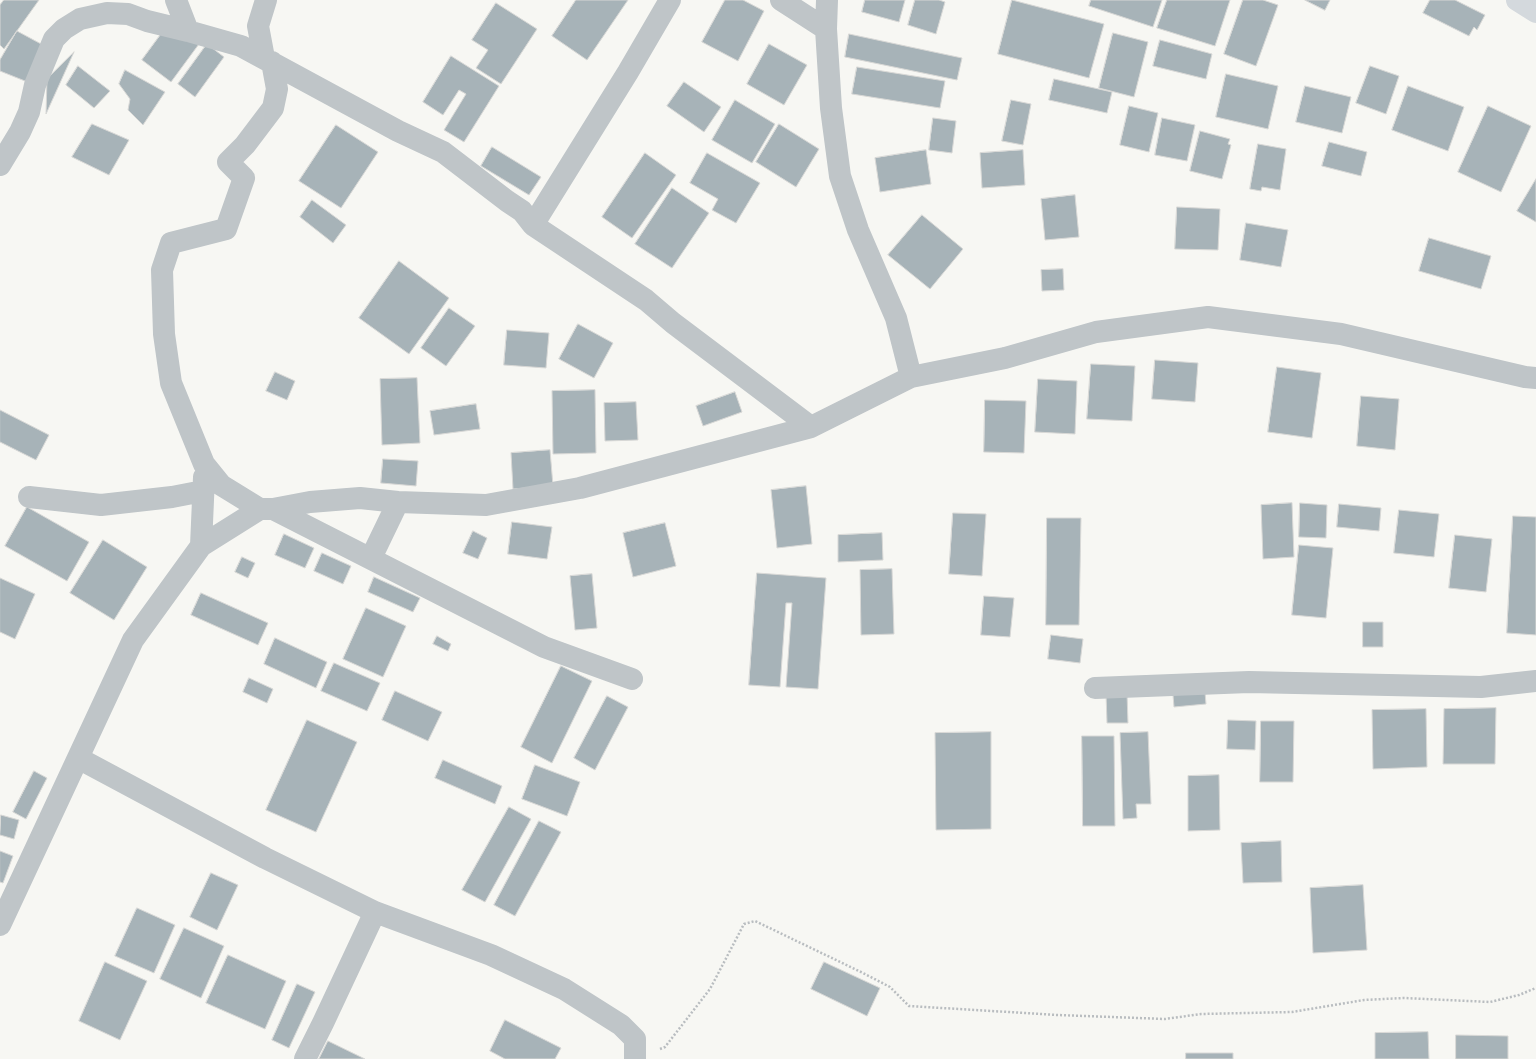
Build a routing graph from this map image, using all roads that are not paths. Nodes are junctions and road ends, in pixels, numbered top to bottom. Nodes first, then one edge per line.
1 (176, 0) edge
2 (266, 0) edge
3 (670, 0) edge
4 (781, 0) edge
5 (827, 0) edge
6 (1516, 0) edge
7 (1536, 12) edge
8 (258, 26) junction
9 (826, 29) junction
10 (188, 31) junction
11 (241, 46) junction
12 (268, 60) junction
13 (0, 165) edge
14 (533, 225) junction
15 (911, 377) junction
16 (1536, 378) edge
17 (811, 427) junction
18 (204, 464) junction
19 (203, 491) junction
20 (29, 497) dead end
21 (398, 502) junction
22 (266, 509) junction
23 (201, 546) junction
24 (371, 558) junction
25 (632, 678) dead end
26 (1536, 682) edge
27 (1095, 688) dead end
28 (78, 758) junction
29 (375, 912) junction
30 (1, 919) edge
31 (636, 1058) edge
32 (305, 1059) edge

1 - 10 street
2 - 8 street
3 - 14 street
4 - 9 street
5 - 9 street
6 - 7 street
8 - 11 street
8 - 12 street
9 - 15 street
10 - 11 street
10 - 13 street
11 - 12 street
12 - 14 street
12 - 18 street
14 - 17 street
15 - 16 street
15 - 17 street
17 - 21 street
18 - 19 street
18 - 22 street
19 - 20 street
19 - 23 street
21 - 22 street
21 - 24 street
22 - 23 street
22 - 24 street
23 - 28 street
24 - 25 street
26 - 27 street
28 - 29 street
28 - 30 street
29 - 31 street
29 - 32 street

